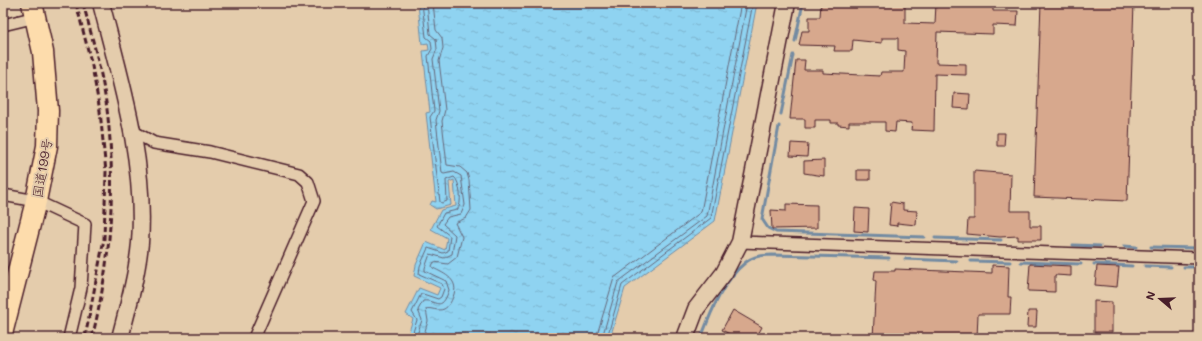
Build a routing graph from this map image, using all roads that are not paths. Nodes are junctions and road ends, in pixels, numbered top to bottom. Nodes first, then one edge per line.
1 (100, 3) edge
2 (787, 3) edge
3 (28, 11) edge
4 (3, 25) edge
5 (134, 132) junction
6 (3, 195) edge
7 (32, 200) junction
8 (740, 242) junction
9 (1199, 258) edge
10 (3, 290) edge
11 (4, 324) edge
12 (69, 338) edge
13 (120, 338) edge
14 (254, 338) edge
15 (685, 338) edge

1 - 5 street
2 - 8 street
3 - 4 street
3 - 7 highway, 国道199号
5 - 13 street
5 - 14 street
6 - 7 street
7 - 10 highway, 国道199号
7 - 11 highway, 国道199号
7 - 12 street
8 - 9 street
8 - 15 street

